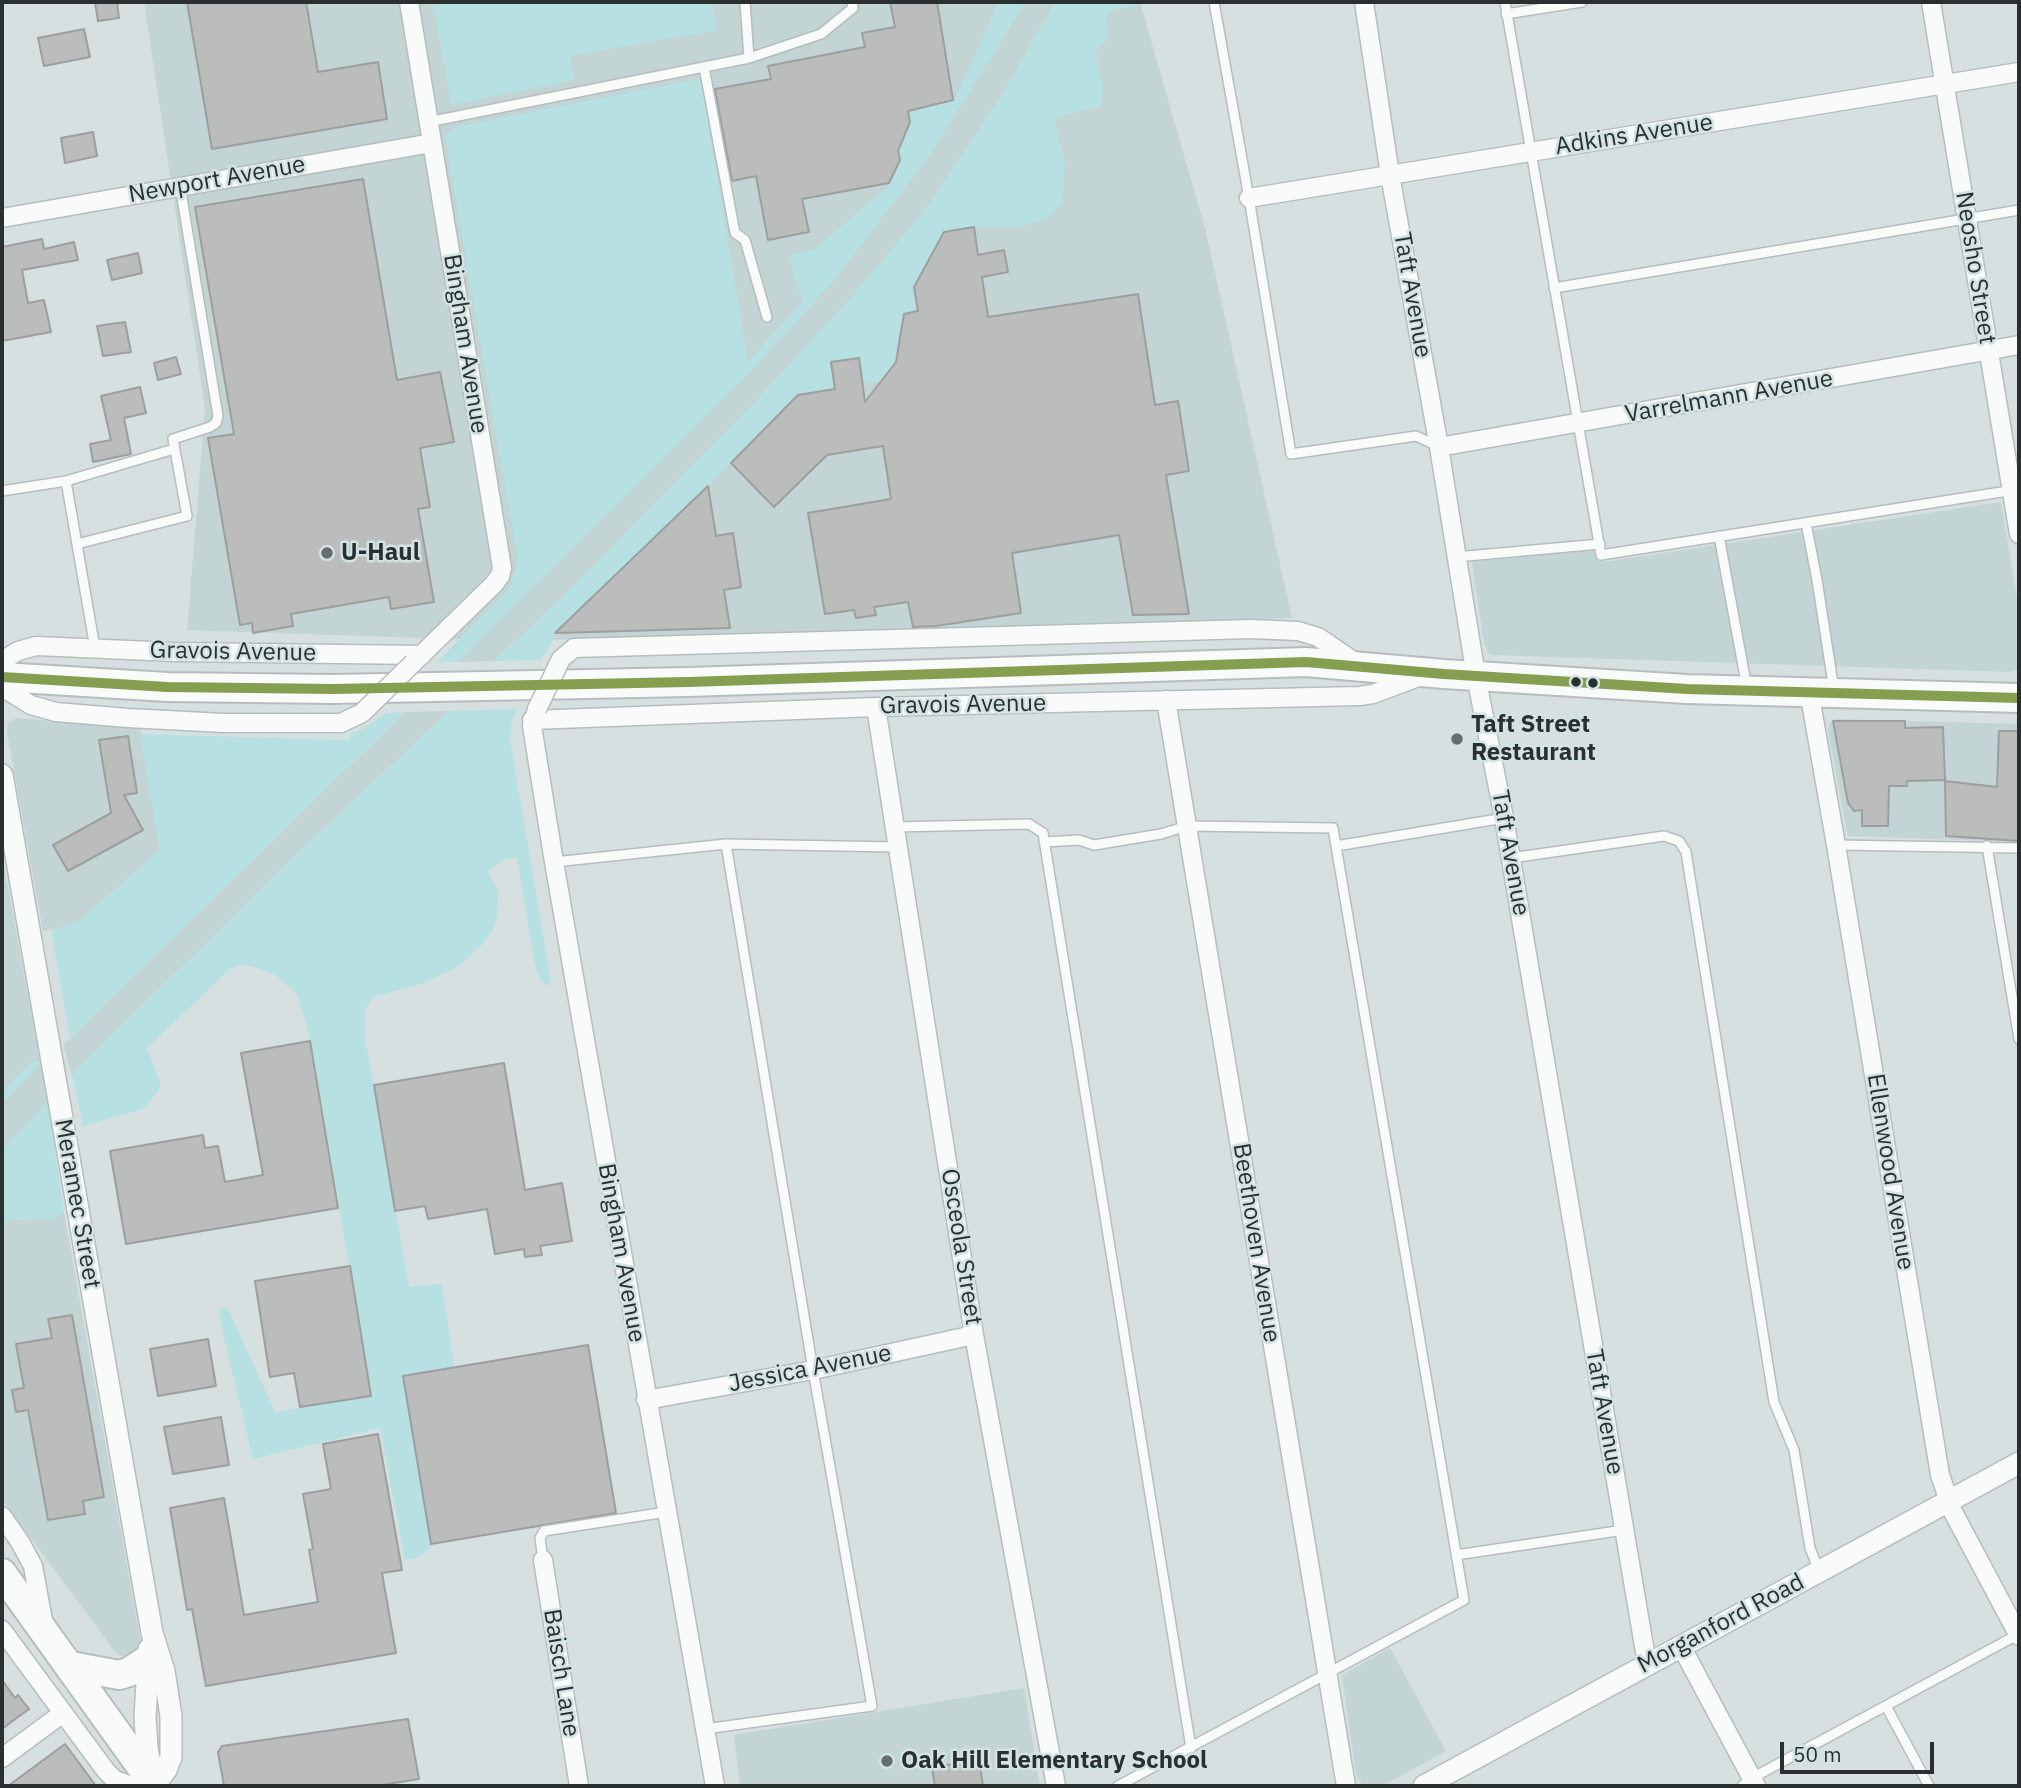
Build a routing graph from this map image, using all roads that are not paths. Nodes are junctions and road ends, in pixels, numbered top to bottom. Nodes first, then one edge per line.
1 (409, 2) edge
2 (745, 2) edge
3 (852, 2) edge
4 (1214, 2) edge
5 (1364, 2) edge
6 (1505, 2) edge
7 (1581, 2) edge
8 (1931, 2) edge
9 (1506, 14) junction
10 (750, 58) junction
11 (704, 66) junction
12 (2019, 72) edge
13 (1944, 85) junction
14 (428, 122) junction
15 (432, 143) junction
16 (1530, 152) junction
17 (1390, 176) junction
18 (180, 186) junction
19 (1250, 198) junction
20 (2019, 210) edge
21 (2, 218) edge
22 (1968, 219) junction
23 (1554, 288) junction
24 (767, 317) dead end
25 (2019, 345) edge
26 (1989, 350) junction
27 (1578, 424) junction
28 (1439, 447) junction
29 (174, 449) junction
30 (66, 481) junction
31 (2016, 489) edge
32 (2, 491) edge
33 (1806, 523) junction
34 (2019, 534) edge
35 (1719, 536) junction
36 (77, 544) junction
37 (1600, 544) junction
38 (1456, 557) junction
39 (95, 648) junction
40 (417, 659) junction
41 (2, 661) edge
42 (1359, 665) junction
43 (1431, 672) junction
44 (1476, 676) junction
45 (2, 677) edge
46 (2, 687) edge
47 (1747, 690) junction
48 (1822, 692) junction
49 (2019, 698) edge
50 (1166, 700) junction
51 (876, 707) junction
52 (535, 714) junction
53 (2, 775) edge
54 (5, 815) edge
55 (1504, 818) junction
56 (895, 827) junction
57 (1187, 827) junction
58 (1044, 842) junction
59 (726, 844) junction
60 (1836, 845) junction
61 (1336, 846) junction
62 (1987, 846) junction
63 (898, 847) junction
64 (2019, 848) edge
65 (1511, 858) junction
66 (554, 862) junction
67 (2019, 1039) edge
68 (974, 1335) junction
69 (813, 1370) junction
70 (646, 1400) junction
71 (2019, 1463) edge
72 (1948, 1502) junction
73 (666, 1512) junction
74 (2, 1516) edge
75 (1624, 1530) junction
76 (1456, 1555) junction
77 (543, 1560) joint
78 (1819, 1571) junction
79 (2, 1573) edge
80 (2, 1630) edge
81 (44, 1630) junction
82 (2019, 1635) edge
83 (149, 1646) junction
84 (1681, 1646) junction
85 (1647, 1664) junction
86 (71, 1666) junction
87 (1327, 1674) junction
88 (1886, 1706) junction
89 (63, 1713) junction
90 (705, 1729) junction
91 (1191, 1748) junction
92 (2, 1758) edge
93 (1750, 1784) edge
94 (154, 1786) edge
95 (579, 1786) edge
96 (715, 1786) edge
97 (1056, 1786) edge
98 (1118, 1786) edge
99 (1346, 1786) edge
100 (1424, 1786) edge
101 (1929, 1786) edge

1 - 14 street, Bingham Avenue
2 - 10 lane
3 - 10 lane
4 - 19 lane
5 - 17 street, Taft Avenue
6 - 9 lane
7 - 9 lane
8 - 13 street, Neosho Street
9 - 16 lane
10 - 11 lane
11 - 14 lane
11 - 24 lane
12 - 13 street, Adkins Avenue
13 - 16 street, Adkins Avenue
13 - 22 street, Neosho Street
14 - 15 street, Bingham Avenue
15 - 18 street, Newport Avenue
15 - 40 street, Bingham Avenue
16 - 17 street, Adkins Avenue
16 - 23 lane
17 - 19 street, Adkins Avenue
17 - 28 street, Taft Avenue
18 - 21 street, Newport Avenue
18 - 29 lane
19 - 28 lane
20 - 22 lane
22 - 23 lane
22 - 26 street, Neosho Street
23 - 27 lane
25 - 26 street, Varrelmann Avenue
26 - 27 street, Varrelmann Avenue
26 - 31 street, Neosho Street
27 - 28 street, Varrelmann Avenue
27 - 37 lane
28 - 38 street, Taft Avenue
29 - 30 lane
29 - 36 lane
30 - 32 lane
30 - 36 lane
31 - 33 lane
31 - 34 street, Neosho Street
33 - 35 lane
33 - 48 lane
35 - 37 lane
35 - 47 lane
36 - 39 lane
37 - 38 lane
38 - 44 street, Taft Avenue
39 - 40 street, Gravois Avenue
39 - 41 street, Gravois Avenue
40 - 46 street, bridge
42 - 43 main road, Gravois Avenue
42 - 45 main road, Gravois Avenue
42 - 52 street, Gravois Avenue, bridge
43 - 44 main road, Gravois Avenue
43 - 50 street, Gravois Avenue
44 - 47 main road, Gravois Avenue
44 - 55 street, Taft Avenue
47 - 48 main road, Gravois Avenue
48 - 49 main road, Gravois Avenue
48 - 60 street, Ellenwood Avenue
50 - 51 street, Gravois Avenue
50 - 57 street, Beethoven Avenue
51 - 52 street, Gravois Avenue
51 - 56 street, Osceola Street
52 - 66 street, Bingham Avenue
53 - 54 street, Meramec Street
54 - 83 street, Meramec Street
55 - 61 lane
55 - 65 street, Taft Avenue
56 - 58 lane
56 - 63 street, Osceola Street
57 - 58 lane
57 - 61 lane
57 - 87 street, Beethoven Avenue
58 - 91 lane
59 - 63 lane
59 - 66 lane
59 - 69 lane
60 - 62 lane
60 - 72 street, Ellenwood Avenue
61 - 76 lane
62 - 64 lane
62 - 67 lane
63 - 68 street, Osceola Street
65 - 75 street, Taft Avenue
65 - 78 lane
66 - 70 street, Bingham Avenue
68 - 69 street, Jessica Avenue
68 - 97 street, Osceola Street
69 - 70 street, Jessica Avenue
69 - 90 lane
70 - 73 street, Bingham Avenue
71 - 72 street, Morganford Road
72 - 78 street, Morganford Road
72 - 82 street, Ellenwood Avenue
73 - 77 lane
73 - 90 street, Bingham Avenue
74 - 81 street
75 - 76 lane
75 - 85 street, Taft Avenue
76 - 87 lane
77 - 95 street, Baisch Lane
78 - 84 street, Morganford Road
79 - 81 main road
80 - 89 street
81 - 86 main road
82 - 88 lane
83 - 86 main road
83 - 94 street, Meramec Street
84 - 85 street, Morganford Road
84 - 93 street
85 - 100 street, Morganford Road
86 - 94 main road
87 - 91 lane
87 - 99 street, Beethoven Avenue
88 - 93 lane
88 - 101 lane
89 - 92 street
89 - 94 street
90 - 96 street, Bingham Avenue
91 - 98 lane

